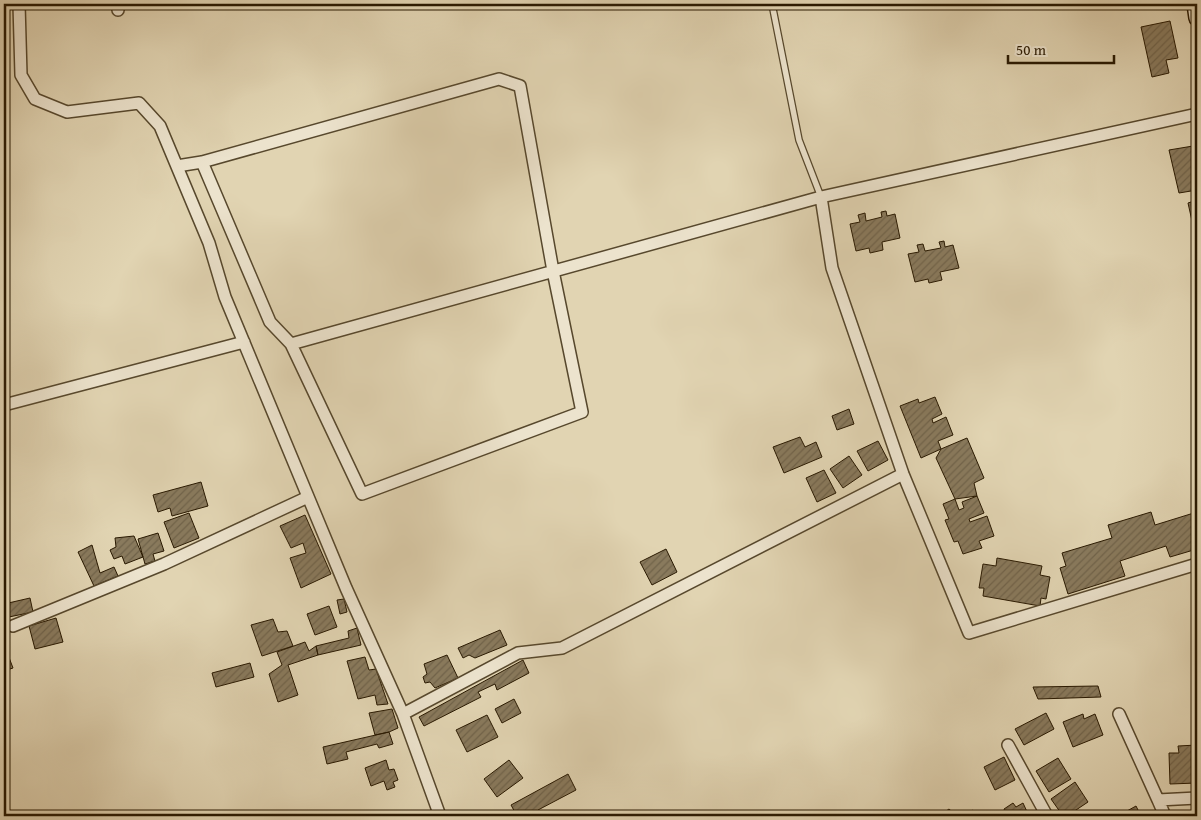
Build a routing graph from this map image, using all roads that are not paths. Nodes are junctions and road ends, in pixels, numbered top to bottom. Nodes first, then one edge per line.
1 (19, 4) edge
2 (772, 4) edge
3 (1195, 4) edge
4 (1197, 18) edge
5 (1197, 114) edge
6 (202, 162) junction
7 (177, 166) junction
8 (821, 197) junction
9 (553, 271) junction
10 (244, 342) junction
11 (291, 344) junction
12 (4, 405) edge
13 (903, 474) junction
14 (308, 497) junction
15 (1197, 564) edge
16 (13, 626) dead end
17 (402, 714) junction
18 (1119, 714) dead end
19 (1008, 745) dead end
20 (1197, 798) edge
21 (1158, 800) junction
22 (440, 816) edge
23 (1047, 816) edge
24 (1165, 816) edge

1 - 7 street
2 - 8 lane
3 - 4 main road
5 - 8 street
6 - 7 street
6 - 9 street
6 - 11 street
7 - 10 street
8 - 9 street
8 - 13 street
9 - 11 street
9 - 11 street
10 - 12 street
10 - 14 street
13 - 15 street
13 - 17 street
14 - 16 street
14 - 17 street
17 - 22 street
18 - 21 street
19 - 23 street
20 - 21 street
21 - 24 street

